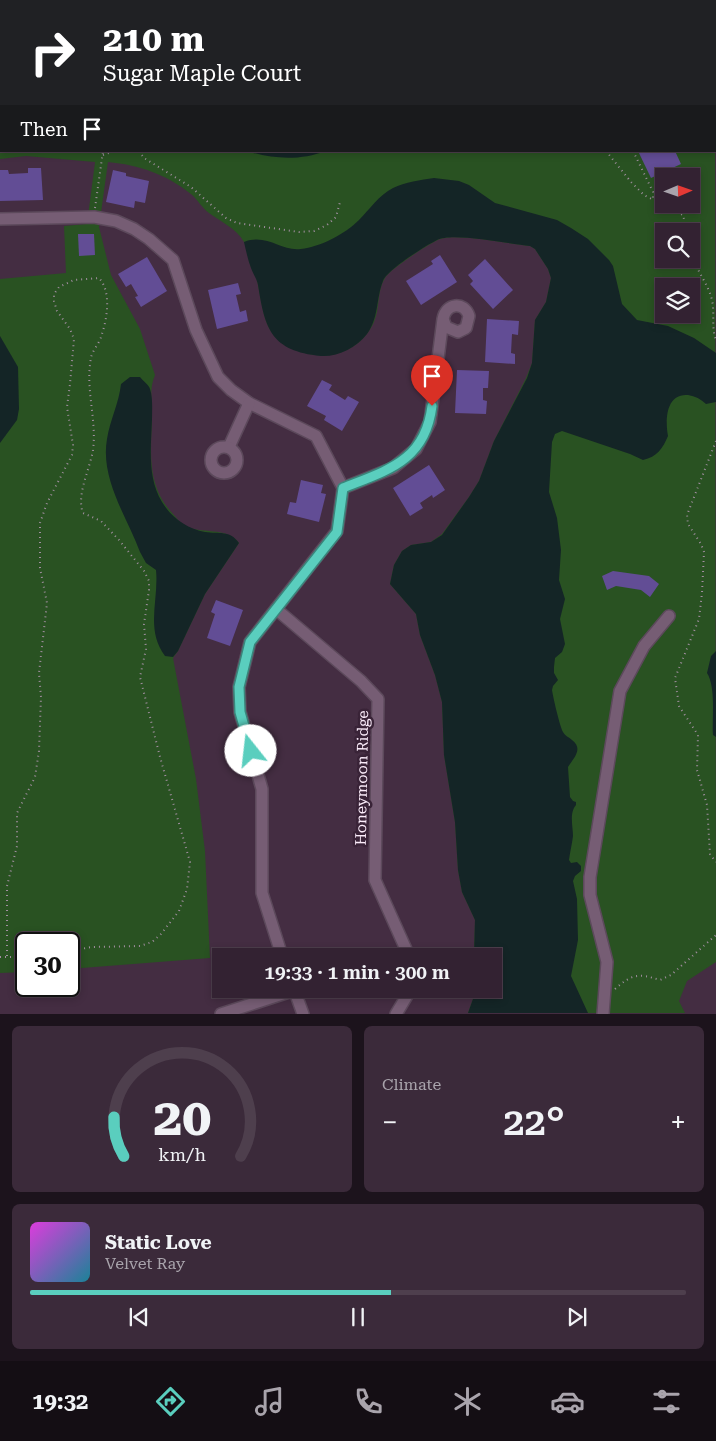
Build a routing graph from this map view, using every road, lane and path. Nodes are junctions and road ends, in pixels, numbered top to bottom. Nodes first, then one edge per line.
1 (140, 152) edge
2 (607, 152) edge
3 (634, 152) edge
4 (103, 153) edge
5 (653, 200) junction
6 (340, 202) dead end
7 (95, 212) dead end
8 (0, 219) edge
9 (685, 223) edge
10 (697, 268) edge
11 (443, 319) dead end
12 (716, 340) edge
13 (249, 403) junction
14 (716, 441) edge
15 (229, 448) dead end
16 (343, 488) junction
17 (276, 609) junction
18 (669, 616) dead end
19 (716, 862) edge
20 (716, 935) edge
21 (279, 948) edge
22 (405, 948) edge
23 (80, 949) edge
24 (7, 956) junction
25 (15, 956) edge
26 (0, 957) edge
27 (611, 994) dead end
28 (268, 998) edge
29 (297, 998) edge
30 (406, 998) edge
31 (221, 1014) edge
32 (303, 1014) edge
33 (396, 1014) edge
34 (603, 1014) edge

1 - 6 path
2 - 5 path
3 - 5 path
4 - 7 path
5 - 9 path
8 - 13 street
10 - 12 path
11 - 16 street
13 - 15 street
13 - 16 street
14 - 19 path
16 - 17 street
17 - 21 street
17 - 22 street, Honeymoon Ridge
18 - 34 street
20 - 27 path
23 - 24 path
24 - 25 path
24 - 26 path
28 - 31 street
29 - 32 street
30 - 33 street

